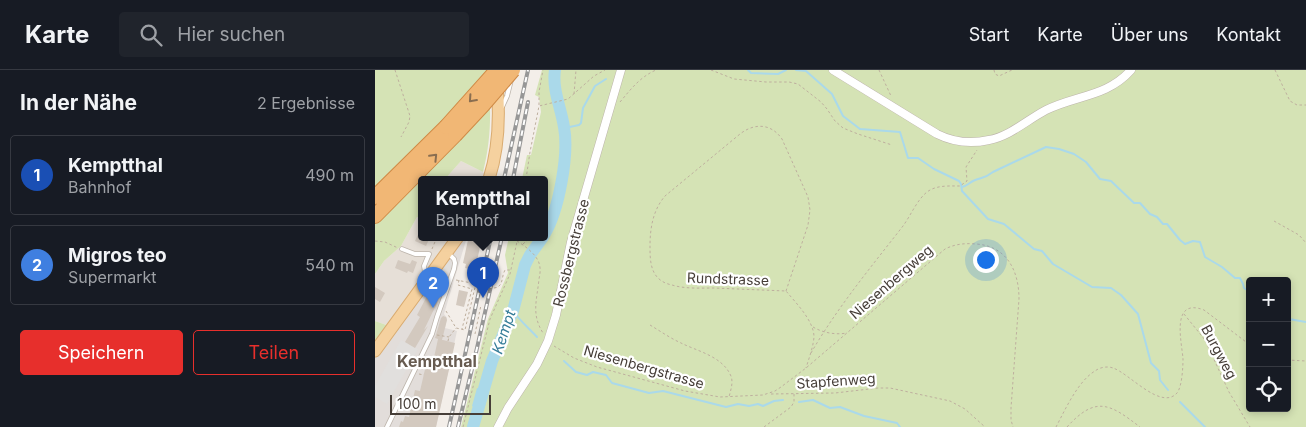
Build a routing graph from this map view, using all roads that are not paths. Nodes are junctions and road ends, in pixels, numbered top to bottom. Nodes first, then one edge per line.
1 (496, 70) edge
2 (513, 70) edge
3 (621, 70) edge
4 (833, 70) edge
5 (1131, 70) edge
6 (499, 113) junction
7 (450, 131) junction
8 (490, 176) edge
9 (375, 197) edge
10 (375, 216) edge
11 (455, 241) edge
12 (402, 250) road end
13 (447, 252) junction
14 (426, 280) junction
15 (375, 351) edge
16 (387, 427) edge
17 (498, 427) edge

1 - 6 main road
1 -> 7 highway, bridge
2 - 6 lane
2 - 7 highway, bridge
3 - 17 street, Rossbergstrasse
4 - 5 street
6 - 8 main road
7 - 9 highway
10 -> 7 highway
11 - 13 main road
12 - 14 lane
13 - 14 main road
13 - 16 lane
14 - 15 main road

